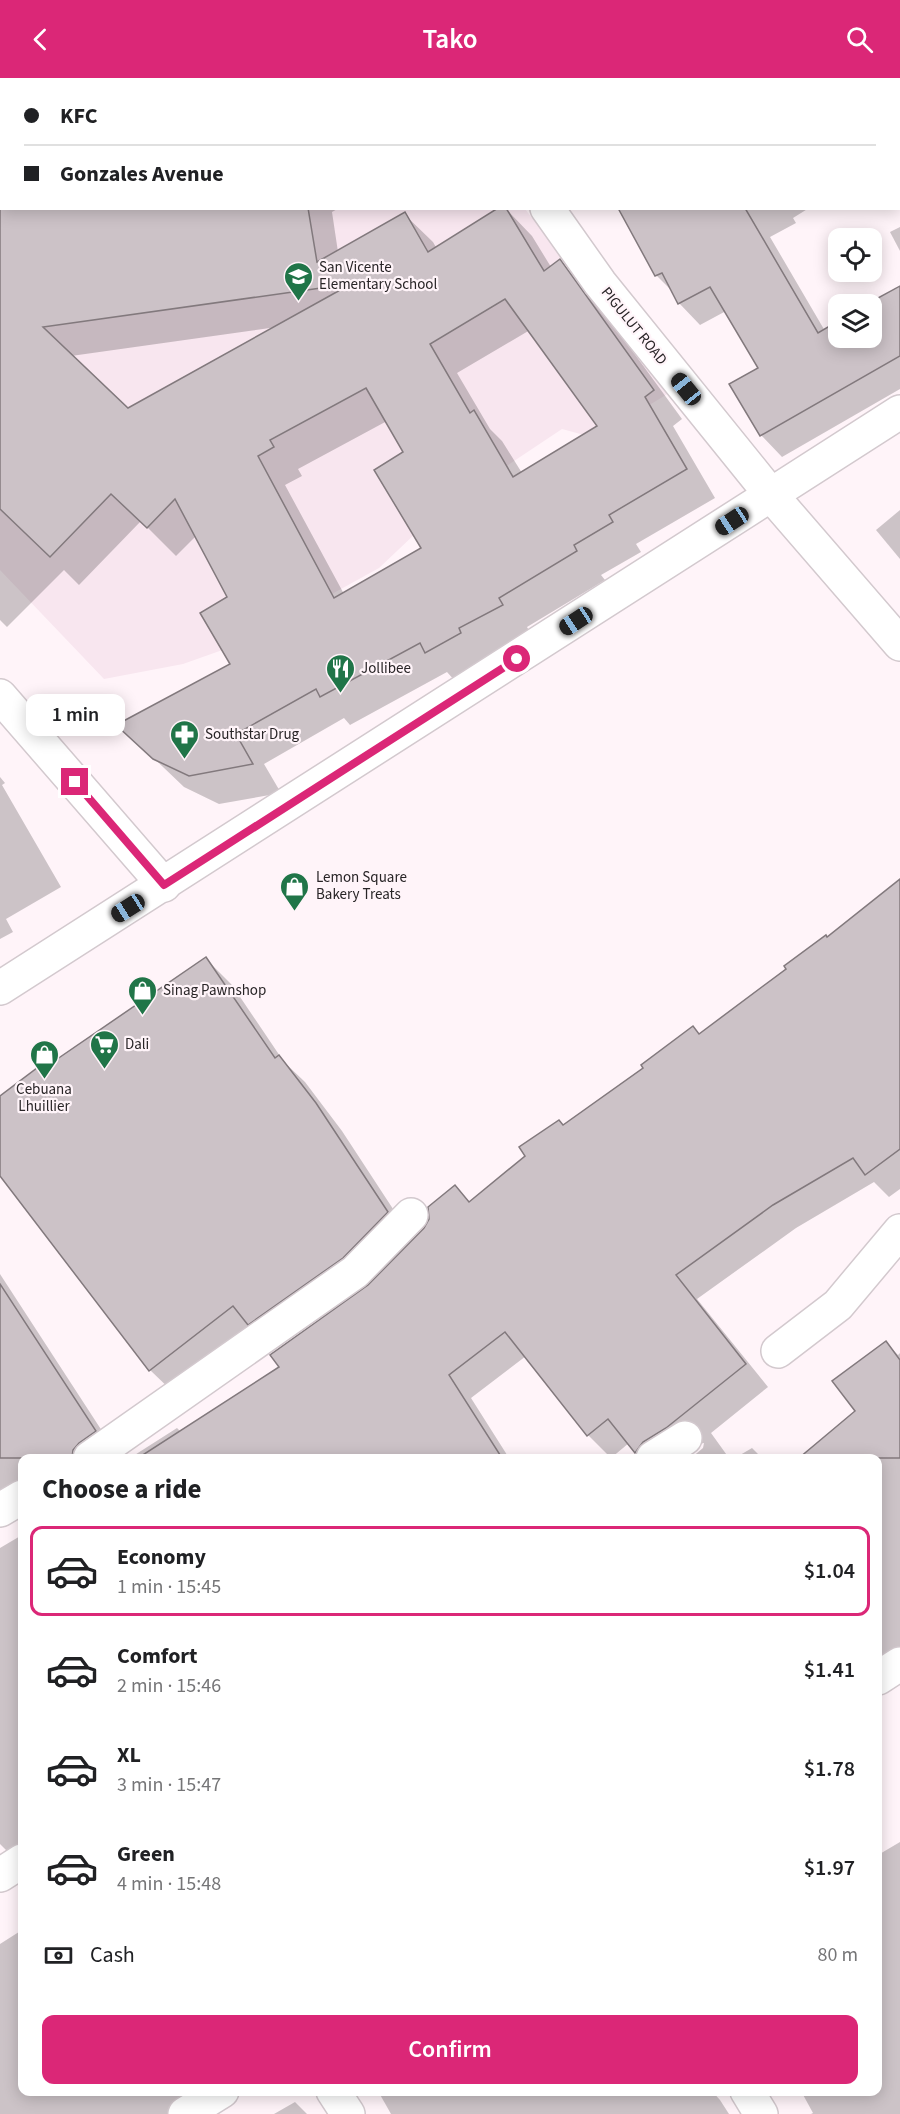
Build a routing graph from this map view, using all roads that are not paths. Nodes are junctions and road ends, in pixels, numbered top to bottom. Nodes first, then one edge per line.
1 (548, 210) edge
2 (900, 412) edge
3 (772, 496) junction
4 (900, 644) edge
5 (0, 696) edge
6 (164, 885) junction
7 (0, 988) edge
8 (411, 1215) dead end
9 (900, 1231) edge
10 (778, 1351) dead end
11 (685, 1438) dead end
12 (97, 1454) edge
13 (659, 1454) edge
14 (18, 1499) edge
15 (0, 1510) edge
16 (18, 1864) edge
17 (0, 1875) edge
18 (214, 2096) edge
19 (336, 2096) edge
20 (750, 2096) edge
21 (185, 2114) edge
22 (348, 2114) edge
23 (761, 2114) edge

1 - 3 main road, PIGULUT ROAD
2 - 3 main road
3 - 4 main road, PIGULUT ROAD
3 - 6 main road
5 - 6 main road
6 - 7 main road
8 - 12 main road
9 - 10 main road
11 - 13 main road
14 - 15 main road
16 - 17 main road
18 - 21 main road
19 - 22 main road
20 - 23 main road

